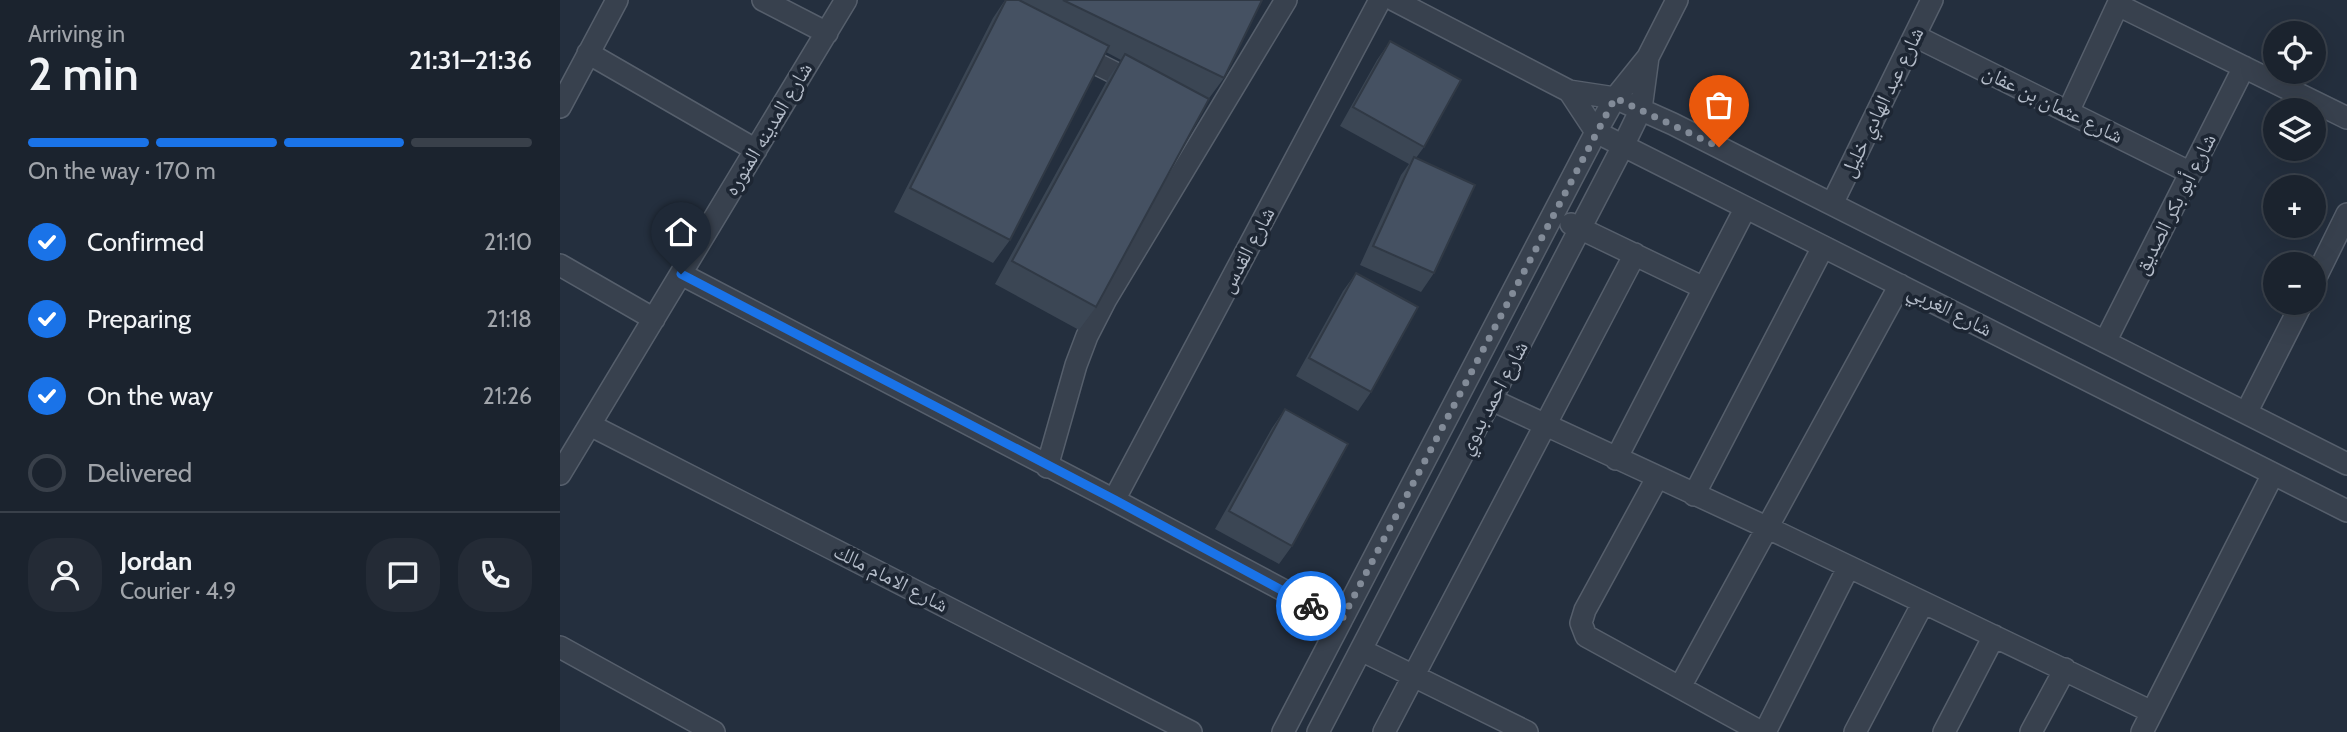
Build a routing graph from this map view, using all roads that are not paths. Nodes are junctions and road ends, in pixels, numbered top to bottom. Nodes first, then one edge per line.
1 (617, 0) edge
2 (763, 0) edge
3 (846, 0) edge
4 (1286, 0) edge
5 (1380, 0) edge
6 (1394, 0) edge
7 (1678, 0) edge
8 (1932, 0) edge
9 (2119, 2) edge
10 (827, 33) junction
11 (1915, 36) junction
12 (1054, 42) edge
13 (588, 53) junction
14 (1648, 57) junction
15 (2244, 67) junction
16 (1569, 91) junction
17 (1153, 92) edge
18 (1615, 98) junction
19 (560, 107) edge
20 (1641, 109) junction
21 (1190, 110) edge
22 (2068, 112) junction
23 (2347, 118) edge
24 (1214, 123) junction
25 (1597, 132) junction
26 (1623, 146) junction
27 (756, 150) junction
28 (2191, 173) junction
29 (1832, 204) junction
30 (1745, 209) junction
31 (2347, 214) edge
32 (1553, 216) junction
33 (1581, 229) junction
34 (1823, 247) junction
35 (1635, 254) junction
36 (2326, 257) edge
37 (560, 265) edge
38 (681, 274) junction
39 (1900, 285) junction
40 (1704, 288) junction
41 (2296, 315) edge
42 (654, 319) junction
43 (2105, 342) junction
44 (1492, 400) junction
45 (2246, 413) junction
46 (590, 425) junction
47 (1545, 426) junction
48 (1616, 459) junction
49 (2347, 464) edge
50 (1047, 467) junction
51 (560, 474) edge
52 (2273, 474) junction
53 (1657, 478) junction
54 (1694, 495) junction
55 (1115, 500) junction
56 (2347, 511) edge
57 (1766, 527) junction
58 (1848, 568) junction
59 (1923, 603) junction
60 (1341, 621) junction
61 (1994, 636) junction
62 (560, 647) edge
63 (1361, 650) junction
64 (2065, 669) junction
65 (1414, 676) junction
66 (1680, 687) junction
67 (2152, 712) junction
68 (714, 732) edge
69 (1191, 732) edge
70 (1283, 732) edge
71 (1318, 732) edge
72 (1384, 732) edge
73 (1527, 732) edge
74 (1763, 732) edge
75 (1855, 732) edge
76 (1944, 732) edge
77 (2031, 732) edge
78 (2142, 732) edge

1 - 13 street
2 - 10 street
3 - 10 street, شارع المدينه المنوره
4 - 24 street
5 - 55 street, شارع القدس
6 - 16 street, شارع الغربي
7 - 14 street, شارع احمد بدوي
8 - 11 street, شارع عبد الهادي خليل
9 - 15 street
9 - 22 street
10 - 27 street, شارع المدينه المنوره
11 - 22 street, شارع عثمان بن عفان
11 - 29 street, شارع عبد الهادي خليل
12 - 17 street
13 - 19 street
13 - 27 street
14 - 18 street, شارع احمد بدوي
14 - 20 street, شارع احمد بدوي
15 - 23 street
15 - 28 street, شارع أبو بكر الصديق
16 - 18 street, شارع الغربي
16 - 25 street, شارع الغربي
18 - 20 street, شارع الغربي
18 - 25 street, شارع احمد بدوي
20 - 26 street, شارع احمد بدوي
20 - 29 street, شارع الغربي
21 - 24 street
22 - 28 street, شارع عثمان بن عفان
24 - 50 street
25 - 26 street, شارع الغربي
25 - 32 street, شارع احمد بدوي
26 - 30 street, شارع الغربي
26 - 33 street, شارع احمد بدوي
27 - 38 street, شارع المدينه المنوره
28 - 43 street, شارع أبو بكر الصديق
29 - 43 street, شارع الغربي
30 - 34 street, شارع الغربي
30 - 40 street
31 - 36 street
32 - 33 street
32 - 60 street, شارع احمد بدوي
33 - 35 street
33 - 44 street, شارع احمد بدوي
34 - 39 street, شارع الغربي
34 - 54 street
35 - 40 street
35 - 47 street
37 - 42 street
38 - 42 street, شارع المدينه المنوره
38 - 50 street
39 - 52 street, شارع الغربي
39 - 57 street
40 - 48 street
41 - 45 street
42 - 46 street, شارع المدينه المنوره
43 - 45 street, شارع الغربي
44 - 47 street
44 - 63 street, شارع احمد بدوي
45 - 49 street, شارع الغربي
46 - 51 street, شارع المدينه المنوره
46 - 69 street, شارع الامام مالك
47 - 48 street
47 - 65 street
48 - 53 street
50 - 55 street
52 - 56 street, شارع الغربي
52 - 67 street
53 - 54 street
53 - 66 street
54 - 57 street
55 - 60 street
57 - 58 street
57 - 66 street
58 - 59 street
58 - 74 street
59 - 61 street
59 - 75 street
60 - 70 street, شارع احمد بدوي
61 - 64 street
61 - 76 street
62 - 68 street
63 - 65 street
63 - 71 street, شارع احمد بدوي
64 - 67 street
64 - 77 street
65 - 72 street
65 - 73 street
66 - 74 street
67 - 78 street

